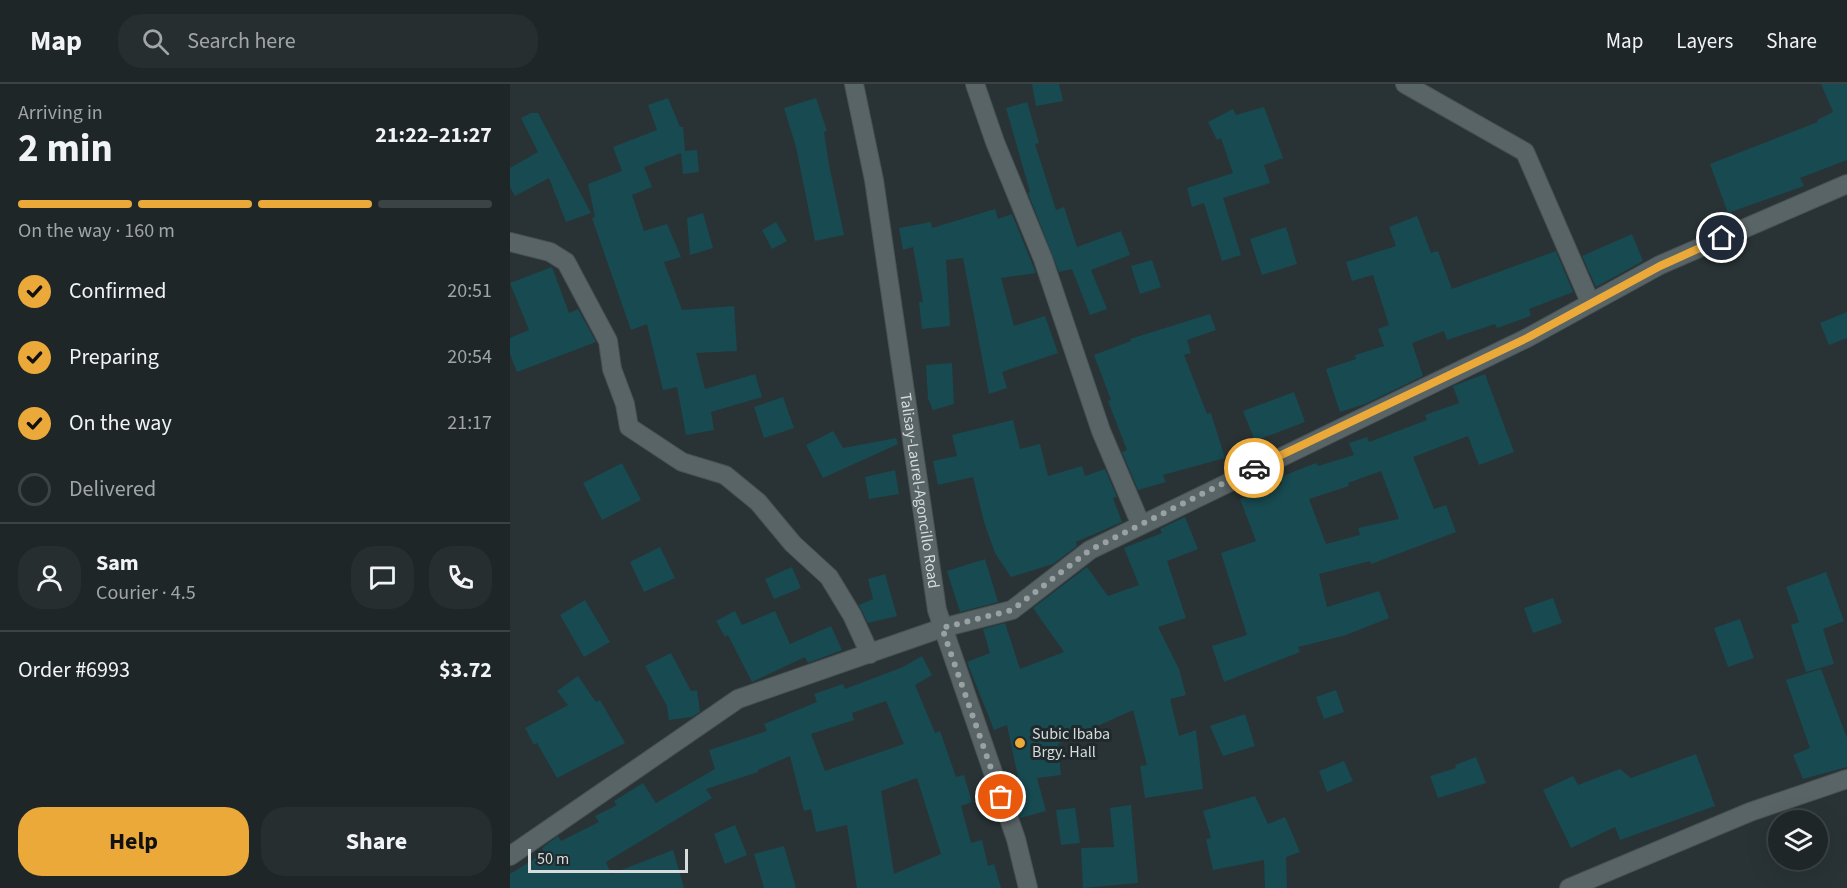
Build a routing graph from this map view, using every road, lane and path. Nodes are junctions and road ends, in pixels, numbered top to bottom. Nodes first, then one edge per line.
1 (854, 84) edge
2 (975, 84) edge
3 (1406, 84) edge
4 (1847, 184) edge
5 (510, 242) edge
6 (1590, 302) junction
7 (1141, 525) junction
8 (942, 628) junction
9 (870, 654) junction
10 (1847, 779) edge
11 (510, 855) edge
12 (1028, 888) edge
13 (1569, 888) edge

1 - 8 street, Talisay-Laurel-Agoncillo Road
2 - 7 street
3 - 6 street
4 - 6 street
5 - 9 street
6 - 7 street
7 - 8 street
8 - 9 street
8 - 12 street, Talisay-Laurel-Agoncillo Road
9 - 11 street
10 - 13 street

